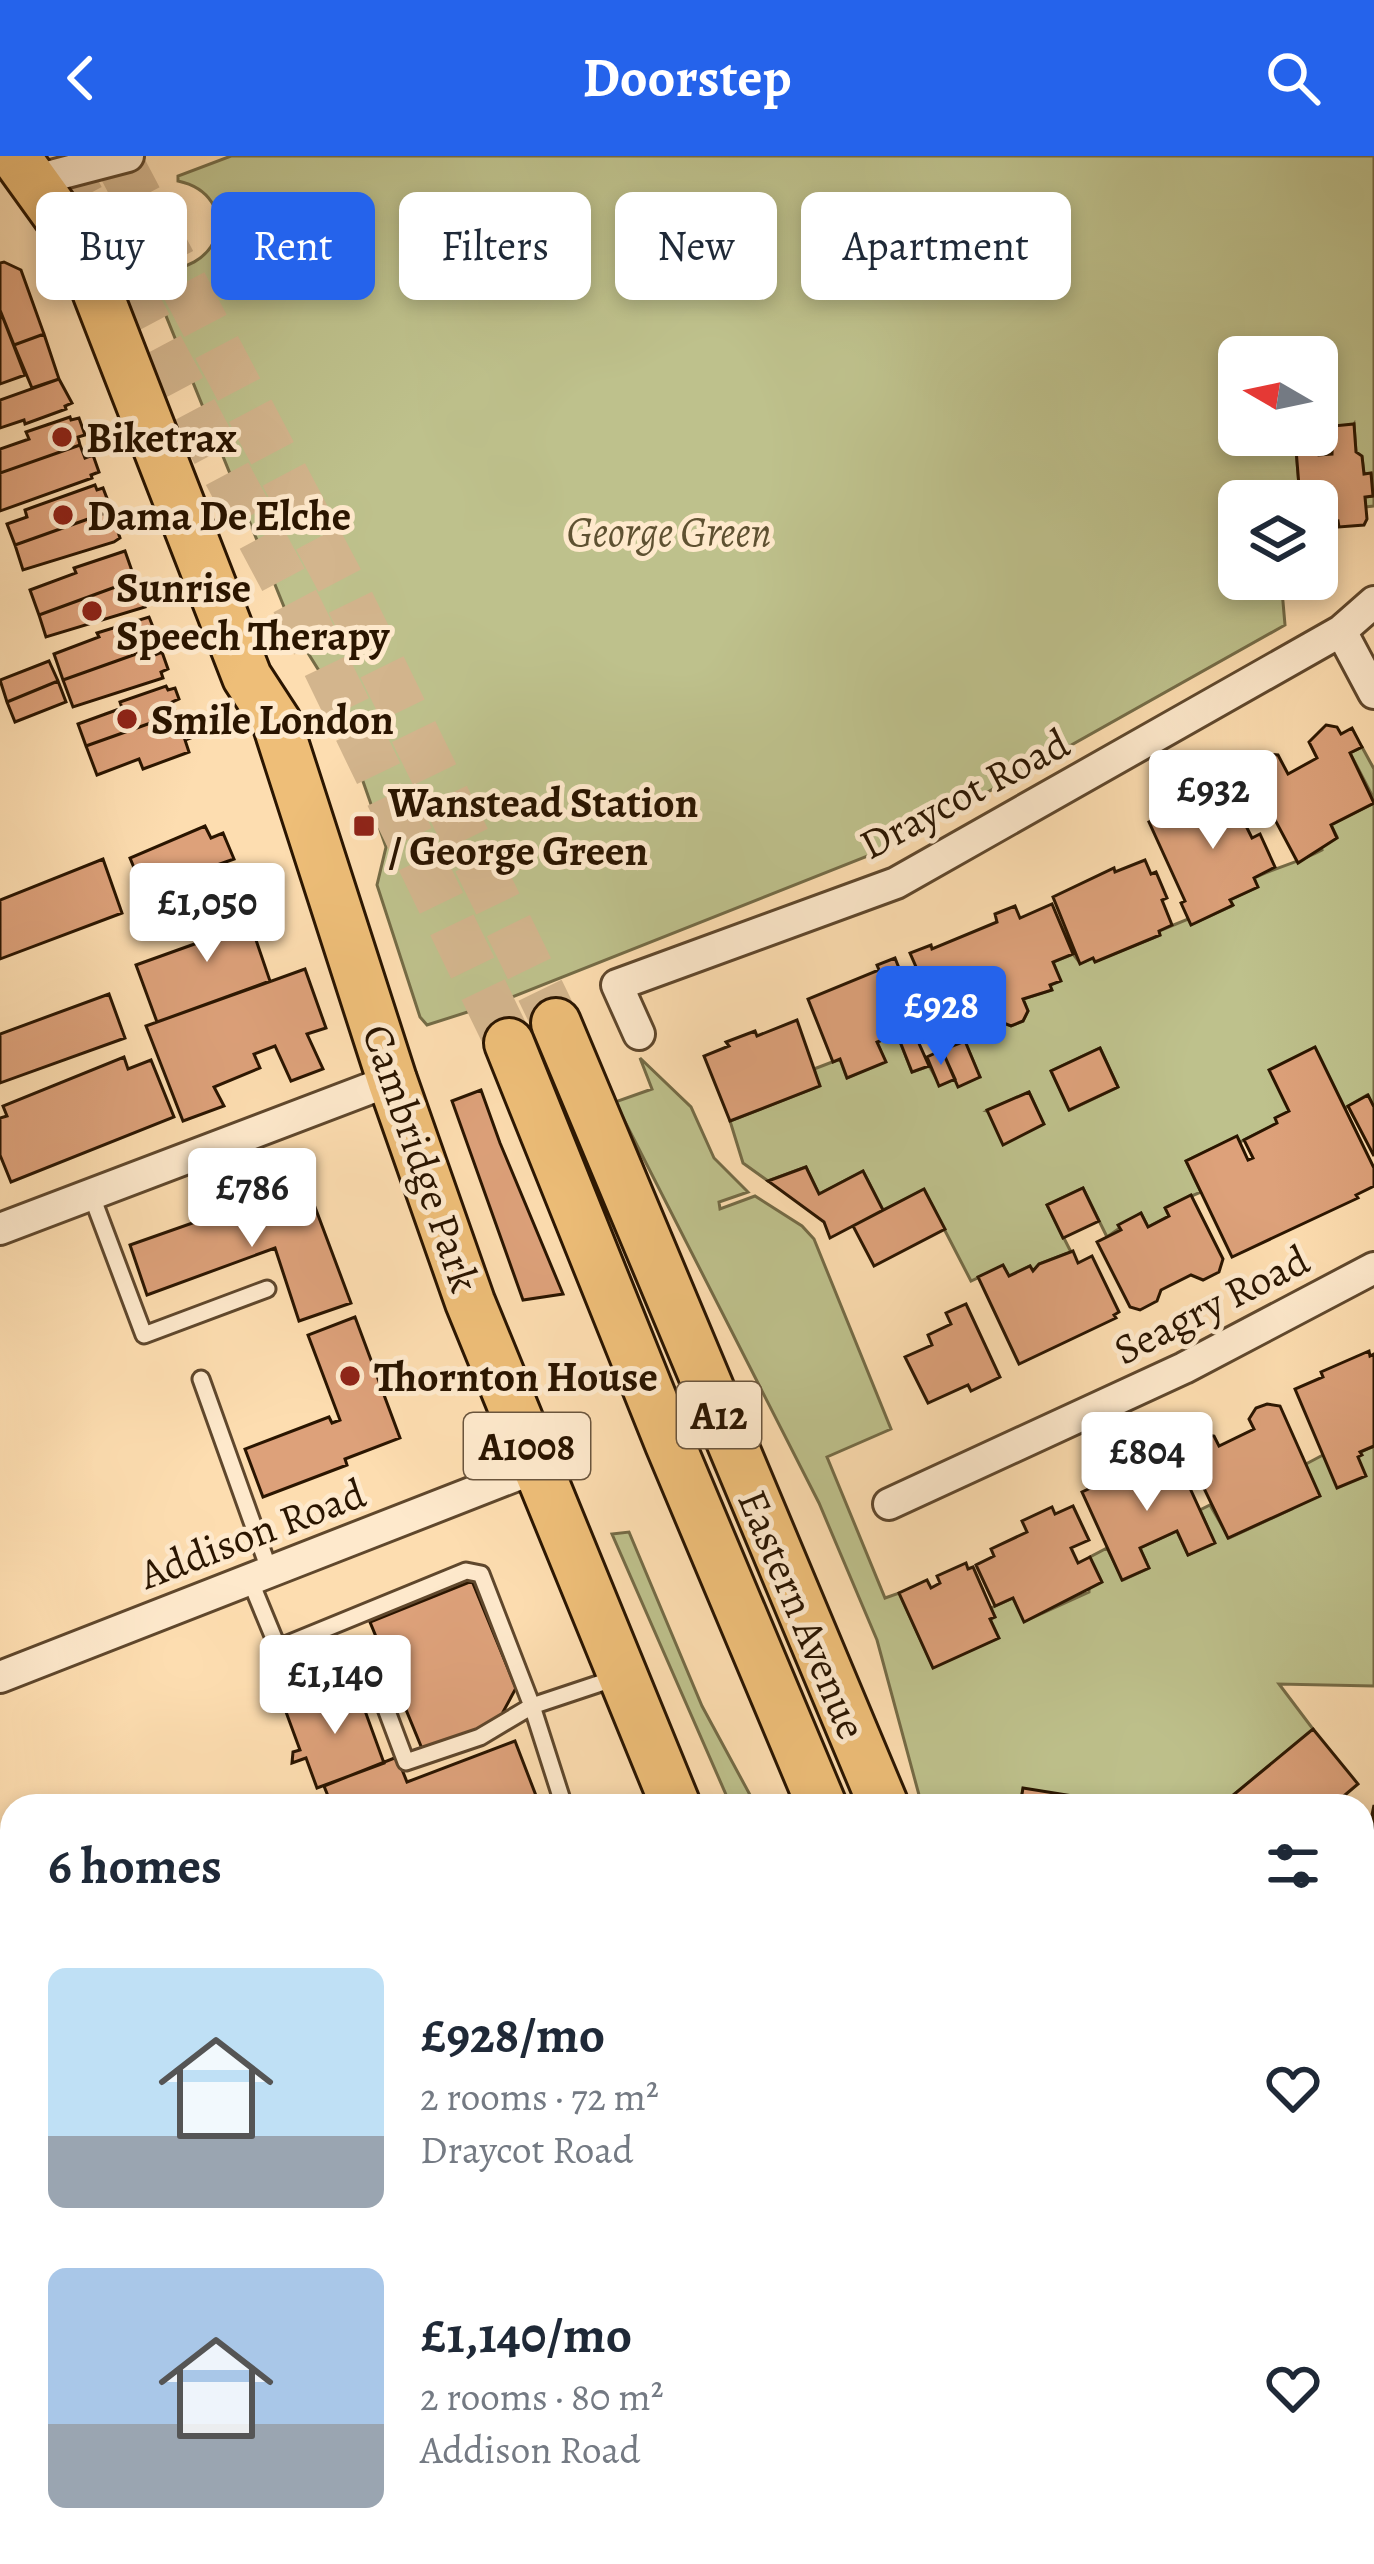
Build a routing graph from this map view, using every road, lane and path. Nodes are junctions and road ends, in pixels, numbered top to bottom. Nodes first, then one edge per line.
1 (128, 156) edge
2 (23, 169) edge
3 (1374, 602) edge
4 (1341, 631) junction
5 (1374, 693) edge
6 (556, 1023) tunnel mouth
7 (639, 1034) dead end
8 (509, 1042) tunnel mouth
9 (392, 1081) junction
10 (91, 1194) junction
11 (0, 1229) edge
12 (1374, 1268) edge
13 (267, 1289) dead end
14 (201, 1378) dead end
15 (535, 1468) junction
16 (889, 1504) dead end
17 (260, 1576) junction
18 (370, 1666) dead end
19 (622, 1676) junction
20 (0, 1677) edge
21 (532, 1706) junction
22 (560, 1794) edge
23 (671, 1794) edge
24 (817, 1794) edge
25 (879, 1794) edge

1 - 2 street
2 - 9 main road, Cambridge Park / A1008
3 - 4 street, Draycot Road
4 - 5 street
4 - 7 street, Draycot Road
6 - 25 main road, Eastern Avenue / A12
8 - 24 main road, Eastern Avenue / A12
9 - 10 street
9 - 15 main road, Cambridge Park / A1008
10 - 11 street
10 - 13 lane
12 - 16 street, Seagry Road
14 - 17 lane
15 - 17 street, Addison Road
15 - 19 main road, Cambridge Park / A1008
17 - 20 street, Addison Road
17 - 21 lane
18 - 21 lane
19 - 21 lane
19 - 23 main road, Cambridge Park / A1008
21 - 22 lane

